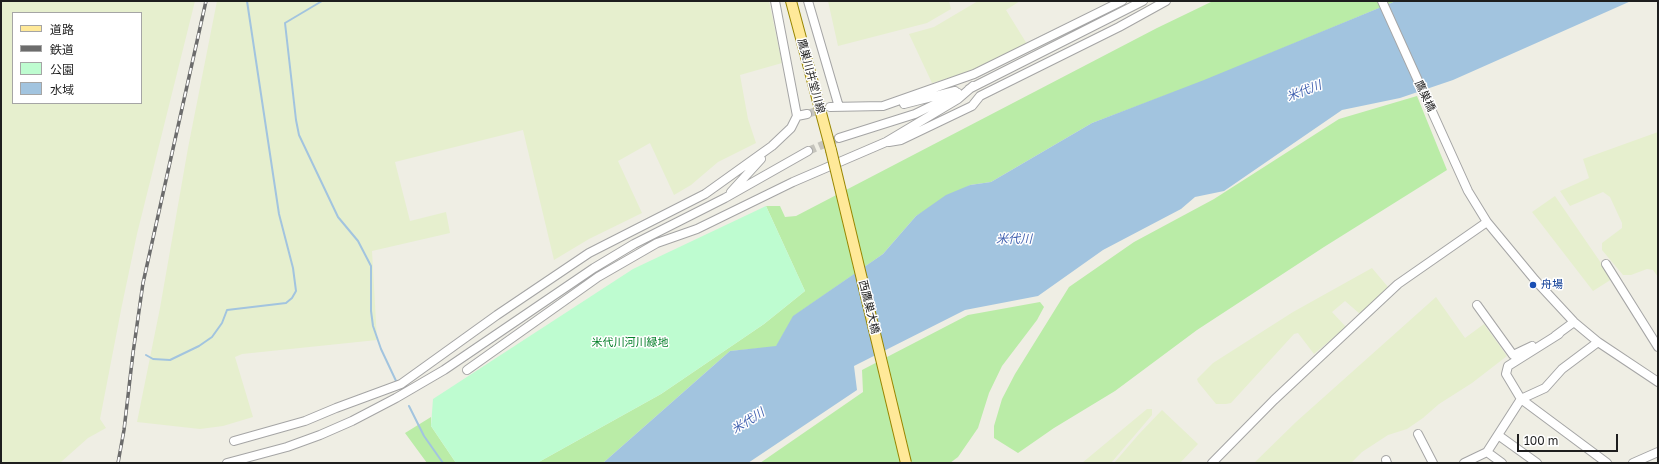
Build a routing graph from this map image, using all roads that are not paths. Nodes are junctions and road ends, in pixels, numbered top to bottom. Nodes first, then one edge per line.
1 (775, 1) edge
2 (791, 1) edge
3 (808, 1) edge
4 (1122, 1) edge
5 (1143, 1) edge
6 (1166, 1) edge
7 (1382, 1) edge
8 (973, 86) junction
9 (883, 106) junction
10 (830, 107) tunnel mouth
11 (839, 107) junction
12 (807, 114) tunnel mouth
13 (797, 116) junction
14 (839, 138) tunnel mouth
15 (886, 142) junction
16 (772, 146) junction
17 (831, 150) joint
18 (808, 151) tunnel mouth
19 (725, 198) junction
20 (1487, 222) junction
21 (1606, 264) dead end
22 (1477, 306) dead end
23 (1574, 322) junction
24 (1559, 334) junction
25 (1598, 342) junction
26 (1658, 347) edge
27 (467, 370) dead end
28 (1658, 382) edge
29 (1521, 399) junction
30 (1418, 434) dead end
31 (1498, 435) junction
32 (234, 441) dead end
33 (1487, 452) junction
34 (1658, 452) edge
35 (227, 463) edge
36 (906, 463) edge
37 (1212, 463) edge
38 (1433, 463) edge
39 (1464, 463) edge
40 (1502, 463) edge
41 (1537, 463) edge
42 (1607, 463) edge
43 (1633, 463) edge

1 - 13 street
2 - 17 main road, 鷹巣川井堂川線
3 - 11 street
4 - 9 street
5 - 8 street
6 - 15 street
7 - 20 street, 鷹巣橋
8 - 9 street
8 - 14 street
8 - 15 street
9 - 11 street
10 - 11 street
12 - 13 street
13 - 16 street
15 - 27 street
16 - 19 street
16 - 32 street
17 - 36 main road, 西鷹巣大橋, bridge
18 - 19 street
19 - 35 street
20 - 23 street, 鷹巣橋
20 - 37 street
21 - 26 street
22 - 24 street
23 - 24 street
23 - 25 street, 鷹巣橋
24 - 29 street
25 - 28 street, 鷹巣橋
25 - 29 street
29 - 31 street
29 - 42 street
30 - 38 street
31 - 33 street
31 - 41 street
33 - 39 street
33 - 40 street
34 - 43 street

